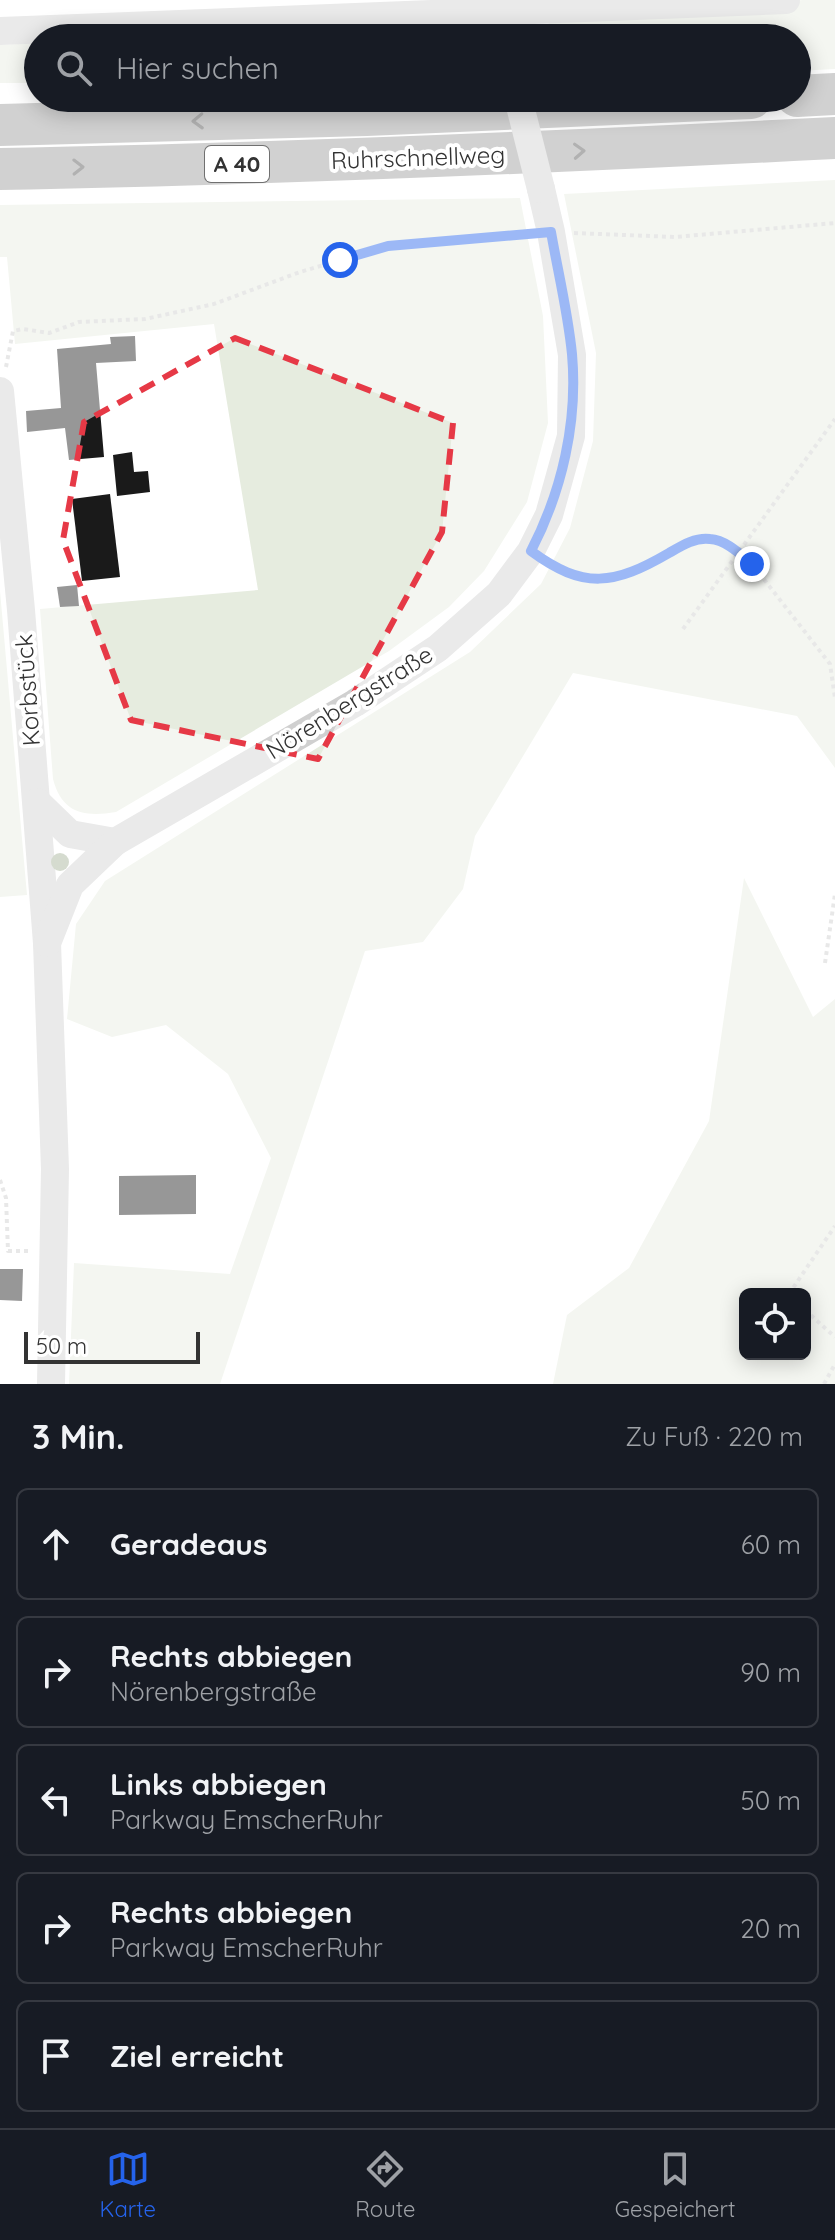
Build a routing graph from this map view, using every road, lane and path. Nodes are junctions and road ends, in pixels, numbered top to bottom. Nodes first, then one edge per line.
1 (786, 0) edge
2 (496, 17) edge
3 (248, 24) edge
4 (24, 30) edge
5 (0, 31) edge
6 (835, 94) edge
7 (811, 95) edge
8 (441, 112) edge
9 (522, 112) edge
10 (0, 125) edge
11 (835, 138) edge
12 (0, 169) edge
13 (835, 223) edge
14 (551, 232) junction
15 (1, 391) edge
16 (835, 419) edge
17 (531, 551) junction
18 (737, 552) junction
19 (683, 629) dead end
20 (835, 698) edge
21 (37, 802) junction
22 (115, 842) junction
23 (835, 894) edge
24 (47, 943) junction
25 (825, 963) dead end
26 (0, 1180) edge
27 (835, 1226) edge
28 (53, 1251) junction
29 (793, 1288) edge
30 (811, 1315) edge
31 (835, 1337) edge
32 (835, 1364) edge
33 (51, 1384) edge
34 (824, 1384) edge

1 - 2 street
2 - 3 street
4 - 5 street
6 - 7 highway
8 -> 10 highway, Ruhrschnellweg / A 40
9 - 14 street, Nörenbergstraße, bridge
12 -> 11 highway, Ruhrschnellweg / A 40
13 - 14 path
14 - 15 path
14 - 17 street, Nörenbergstraße
15 - 21 street, Korbstück
16 - 18 path
17 - 18 path
17 - 22 street, Nörenbergstraße
18 - 19 path
18 - 20 path
21 - 22 street
21 - 24 street, Korbstück
22 - 24 street, Nörenbergstraße
23 - 25 path
24 - 28 street, Nörenbergstraße
26 - 28 path
27 - 29 path
28 - 33 street, Nörenbergstraße
30 - 31 path
32 - 34 path

